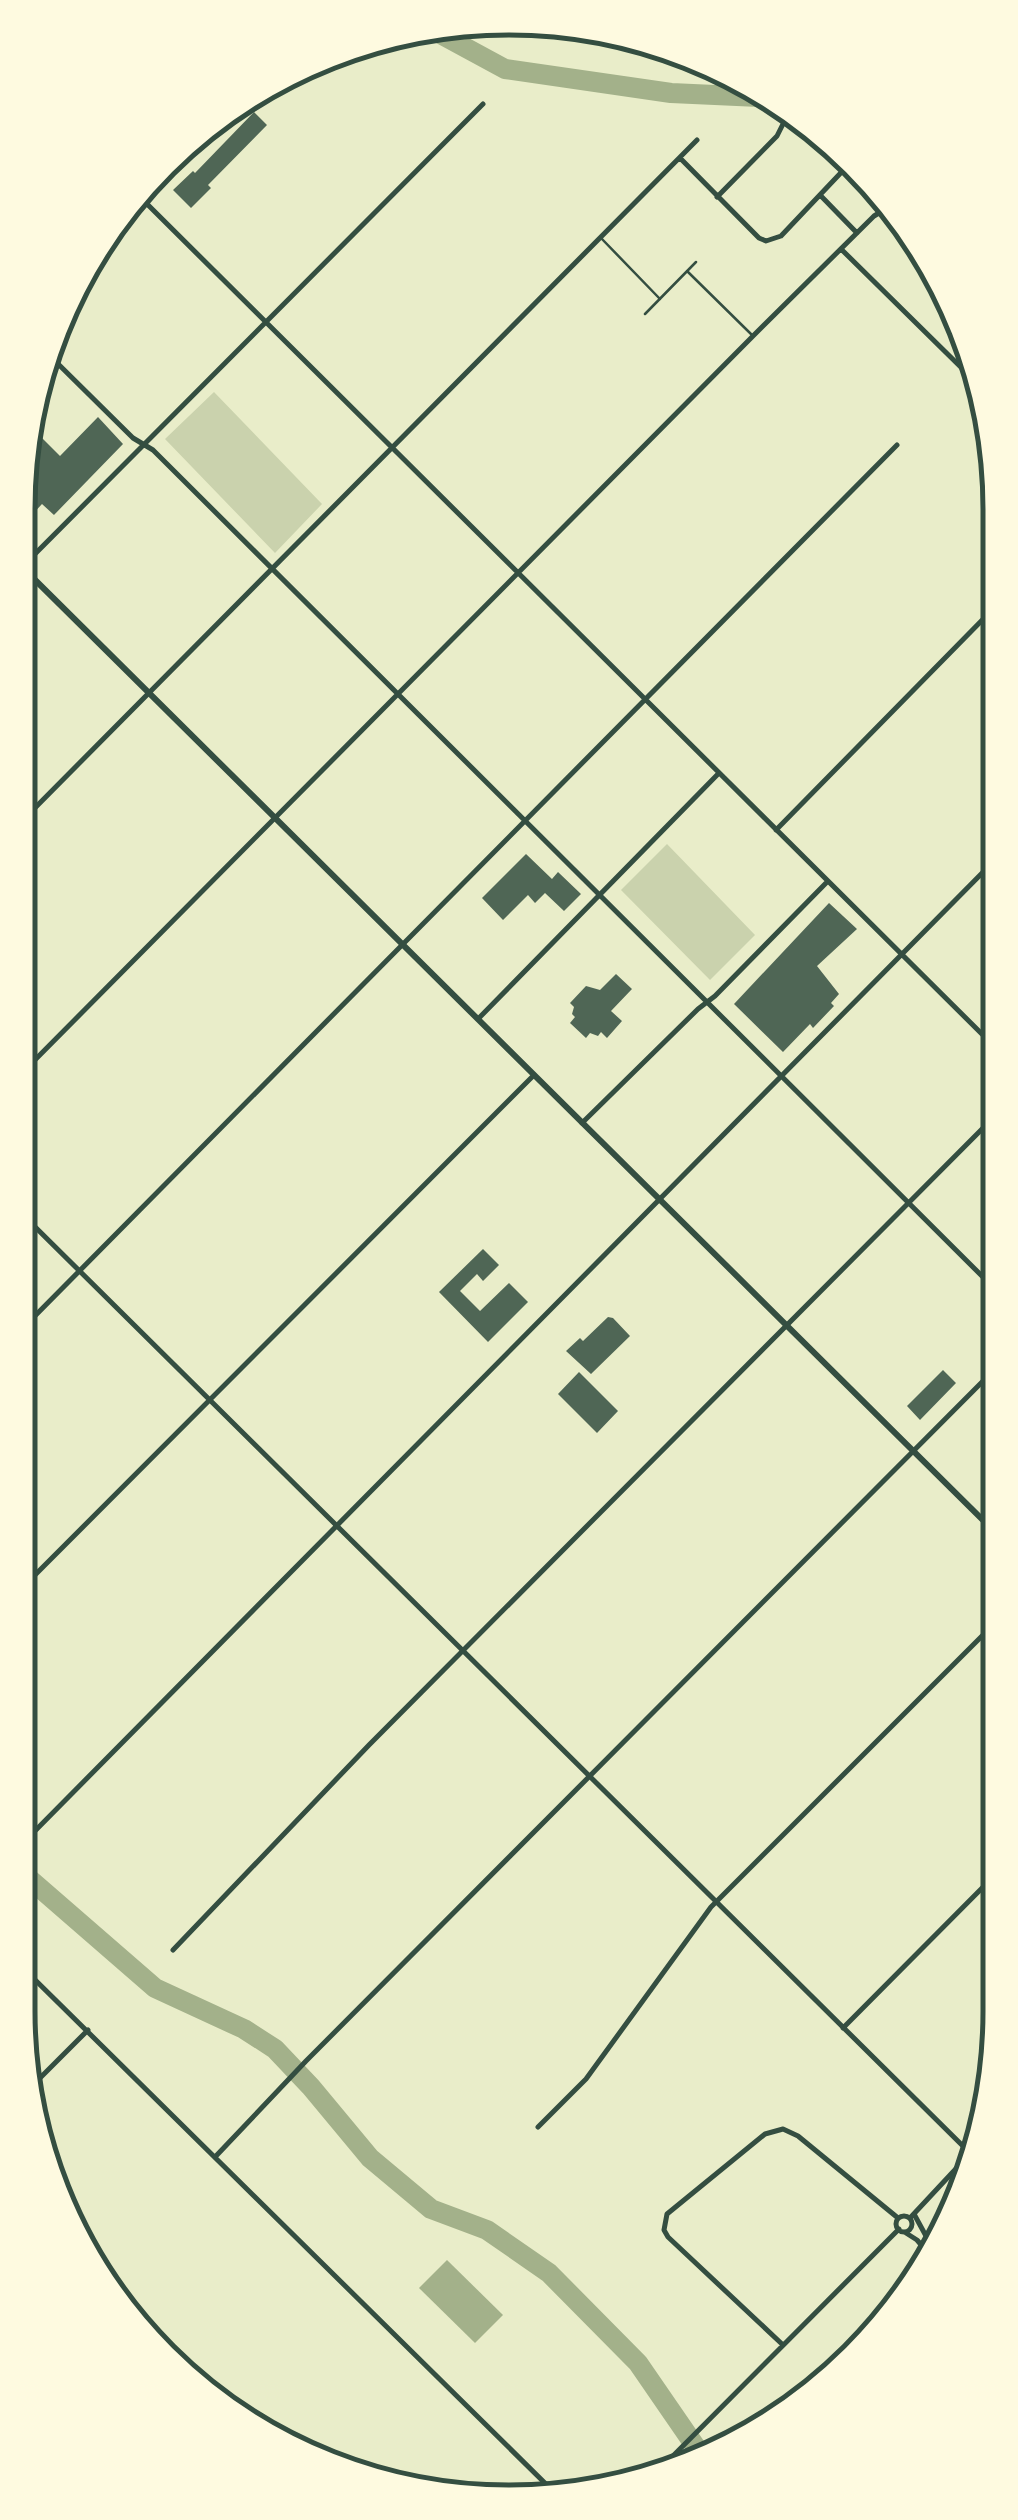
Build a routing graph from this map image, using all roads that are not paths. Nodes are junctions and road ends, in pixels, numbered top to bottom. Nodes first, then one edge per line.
1 (482, 104) dead end
2 (782, 124) dead end
3 (697, 140) dead end
4 (680, 158) junction
5 (842, 172) edge
6 (820, 195) junction
7 (717, 197) junction
8 (148, 202) edge
9 (880, 214) edge
10 (857, 233) junction
11 (600, 237) junction
12 (841, 249) junction
13 (696, 262) dead end
14 (687, 271) junction
15 (660, 299) junction
16 (645, 314) dead end
17 (266, 320) junction
18 (753, 336) junction
19 (58, 364) edge
20 (961, 368) edge
21 (144, 445) junction
22 (897, 445) dead end
23 (392, 446) junction
24 (35, 551) edge
25 (271, 570) junction
26 (520, 574) junction
27 (35, 582) edge
28 (983, 619) edge
29 (149, 692) junction
30 (397, 694) junction
31 (647, 700) junction
32 (719, 773) junction
33 (35, 808) edge
34 (276, 818) junction
35 (525, 821) junction
36 (776, 830) junction
37 (983, 872) edge
38 (828, 882) junction
39 (598, 894) junction
40 (403, 944) junction
41 (902, 954) junction
42 (706, 1003) junction
43 (478, 1019) junction
44 (983, 1035) edge
45 (35, 1059) edge
46 (534, 1075) junction
47 (782, 1076) junction
48 (582, 1123) junction
49 (983, 1128) edge
50 (660, 1200) junction
51 (908, 1204) junction
52 (35, 1227) edge
53 (78, 1271) junction
54 (983, 1279) edge
55 (35, 1315) edge
56 (786, 1326) junction
57 (983, 1381) edge
58 (210, 1398) junction
59 (913, 1451) junction
60 (983, 1520) edge
61 (338, 1525) junction
62 (35, 1575) edge
63 (983, 1637) edge
64 (464, 1652) junction
65 (591, 1776) junction
66 (35, 1831) edge
67 (983, 1887) edge
68 (718, 1901) junction
69 (173, 1950) dead end
70 (35, 1979) edge
71 (843, 2028) junction
72 (88, 2030) junction
73 (40, 2078) edge
74 (538, 2127) dead end
75 (963, 2146) edge
76 (216, 2156) junction
77 (956, 2168) edge
78 (912, 2216) junction
79 (898, 2218) junction
80 (901, 2231) junction
81 (925, 2237) edge
82 (921, 2244) edge
83 (783, 2345) junction
84 (676, 2454) edge
85 (546, 2483) edge

1 - 17 street
2 - 7 street
3 - 4 street
4 - 7 street
4 - 11 street
5 - 6 street
6 - 7 street
6 - 10 street
8 - 17 street
9 - 10 street
10 - 12 street
11 - 15 lane
11 - 23 street
12 - 18 street
12 - 20 street
13 - 14 lane
14 - 15 lane
14 - 18 lane
15 - 16 lane
17 - 21 street
17 - 23 street
18 - 26 street
19 - 21 street
21 - 24 street
21 - 25 street
22 - 31 street
23 - 25 street
23 - 26 street
25 - 29 street
25 - 30 street
26 - 30 street
26 - 31 street
27 - 29 street
28 - 36 street
29 - 33 street
29 - 34 street
30 - 34 street
30 - 35 street
31 - 32 street
31 - 35 street
32 - 36 street
32 - 39 street
34 - 40 street
34 - 45 street
35 - 39 street
35 - 40 street
36 - 38 street
37 - 41 street
38 - 41 street
38 - 42 street
39 - 42 street
39 - 43 street
40 - 43 street
40 - 53 street
41 - 44 street
41 - 47 street
42 - 47 street
42 - 48 street
43 - 46 street
46 - 48 street
46 - 58 street
47 - 50 street
47 - 51 street
48 - 50 street
49 - 51 street
50 - 56 street
50 - 61 street
51 - 54 street
51 - 56 street
52 - 53 street
53 - 55 street
53 - 58 street
56 - 59 street
56 - 64 street
57 - 59 street
58 - 61 street
58 - 62 street
59 - 60 street
59 - 65 street
61 - 64 street
61 - 66 street
63 - 68 street
64 - 65 street
64 - 69 street
65 - 68 street
65 - 76 street
67 - 71 street
68 - 71 street
68 - 74 street
70 - 72 street
71 - 75 street
72 - 73 street
72 - 76 street
76 - 85 street
77 - 78 street
78 - 79 street
78 - 80 street
78 - 81 street
79 - 80 street
79 - 83 street
80 - 82 street
80 - 83 street
83 - 84 street

